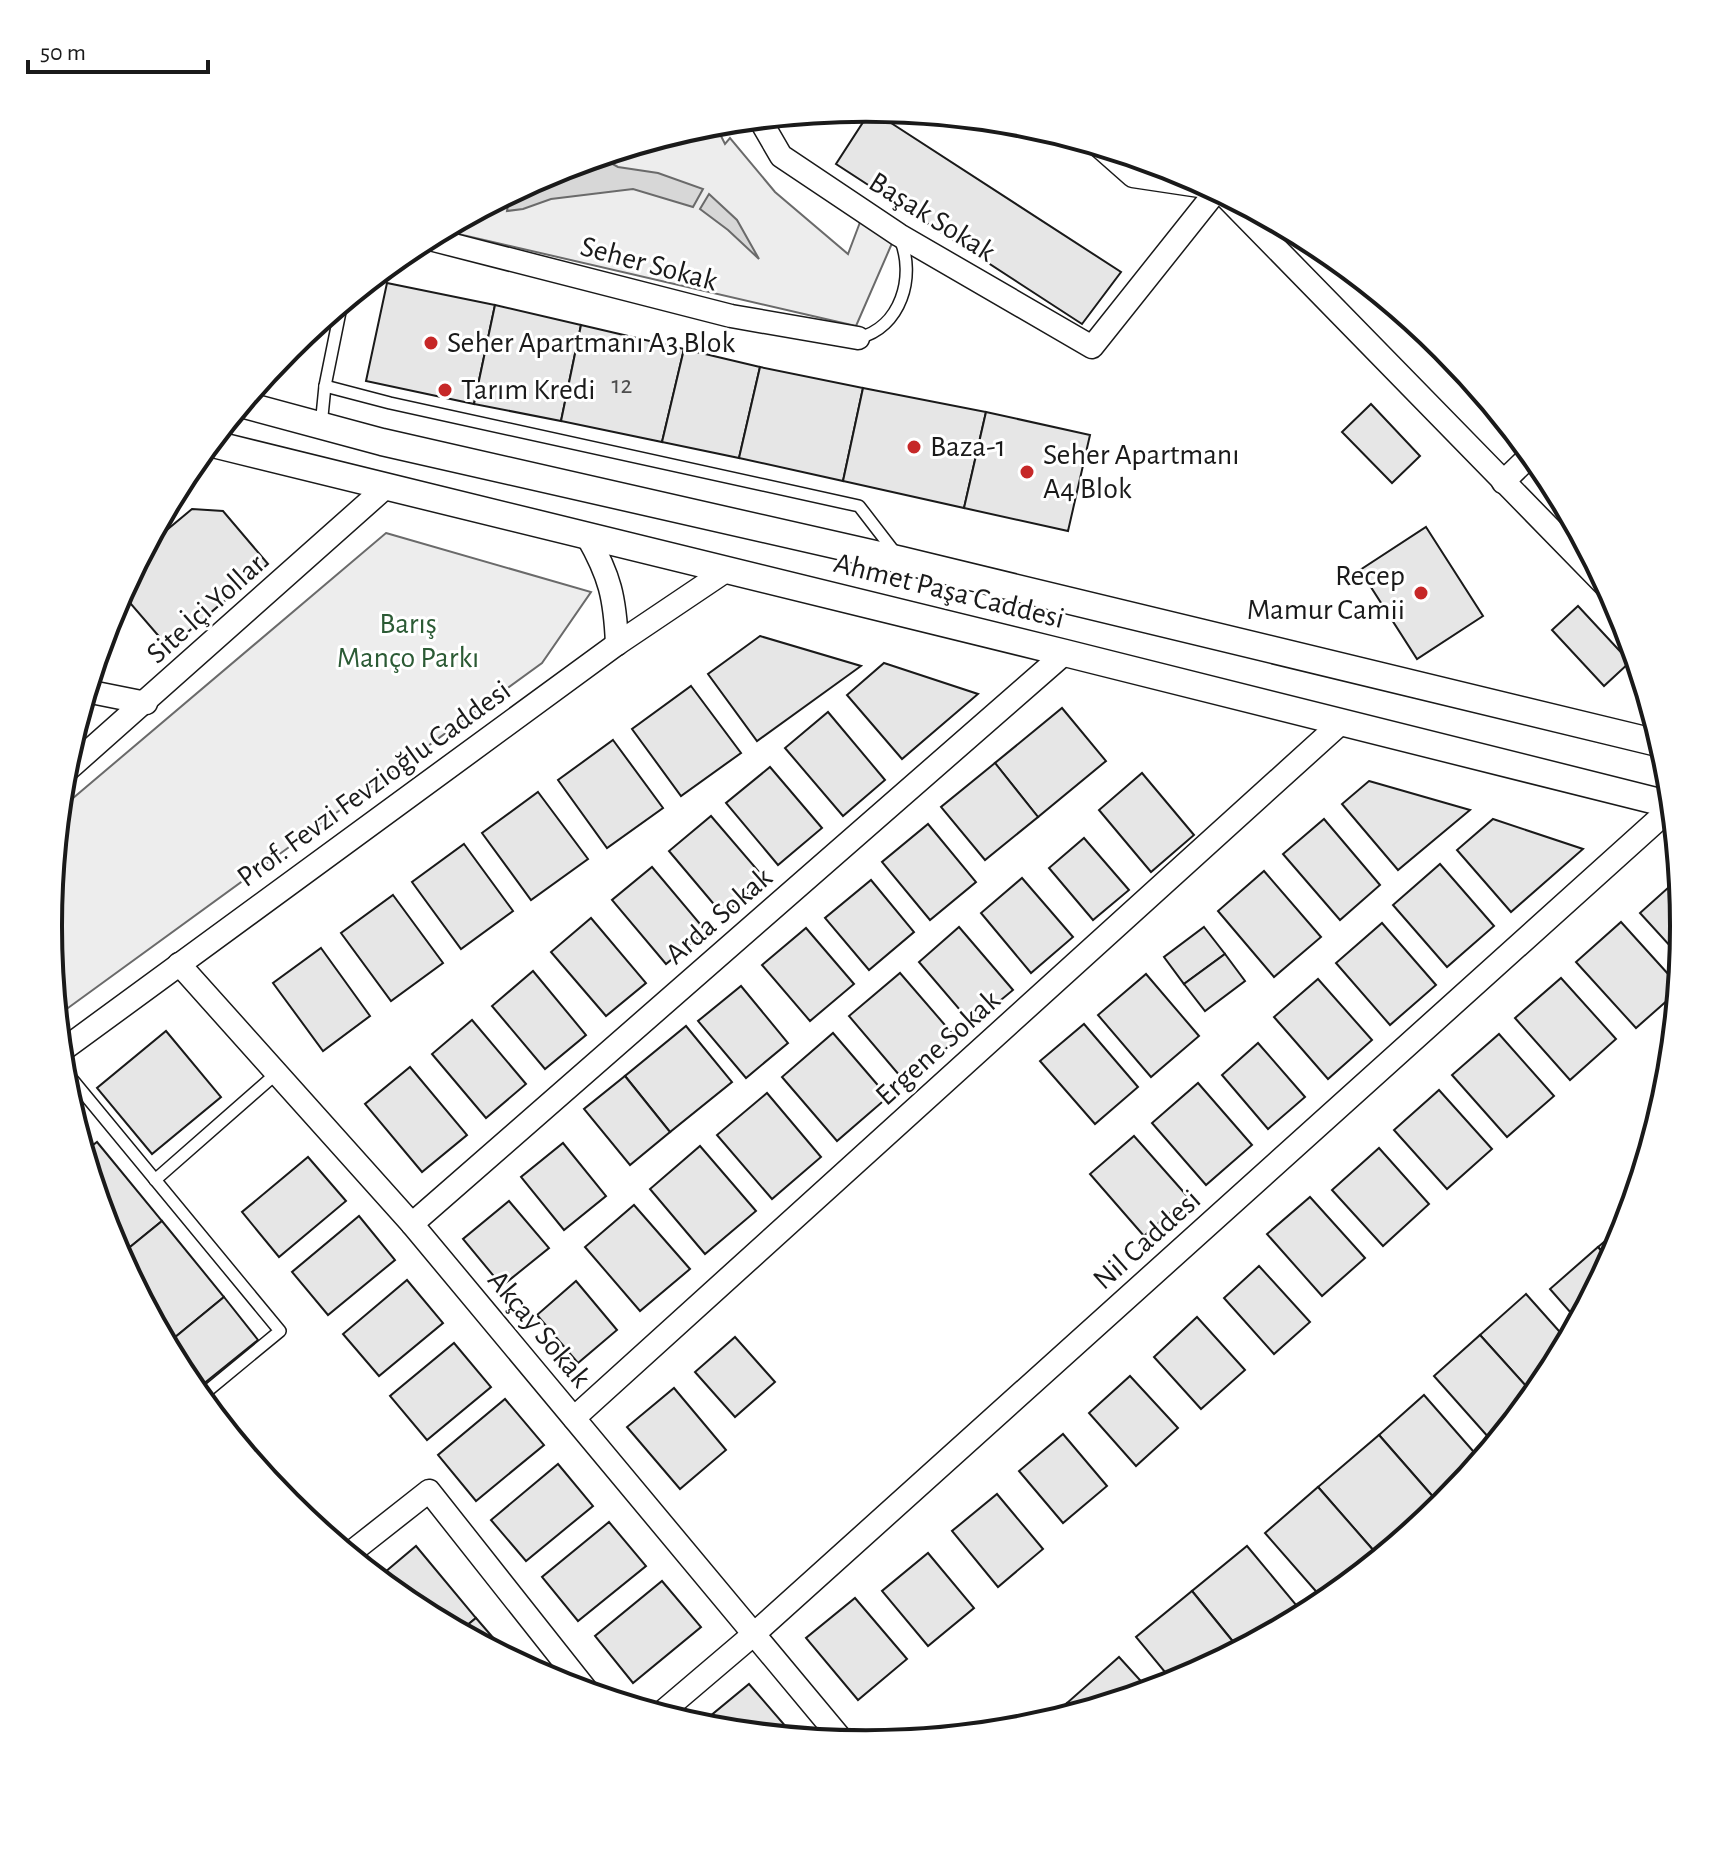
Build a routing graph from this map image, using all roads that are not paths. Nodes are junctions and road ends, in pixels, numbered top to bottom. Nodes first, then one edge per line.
1 (765, 128) edge
2 (1117, 162) edge
3 (1172, 182) edge
4 (1208, 198) edge
5 (1245, 216) edge
6 (899, 235) junction
7 (443, 242) edge
8 (339, 319) edge
9 (858, 338) joint
10 (325, 386) junction
11 (252, 407) edge
12 (321, 426) junction
13 (221, 446) edge
14 (1523, 463) edge
15 (1503, 482) junction
16 (387, 486) junction
17 (587, 536) junction
18 (901, 560) junction
19 (1583, 563) edge
20 (727, 570) junction
21 (617, 644) junction
22 (1065, 653) junction
23 (97, 693) edge
24 (146, 703) junction
25 (1342, 722) junction
26 (1648, 741) edge
27 (79, 760) edge
28 (1660, 803) edge
29 (1662, 815) edge
30 (179, 964) junction
31 (71, 1044) edge
32 (277, 1073) junction
33 (78, 1086) edge
34 (155, 1180) junction
35 (412, 1224) junction
36 (209, 1389) edge
37 (574, 1418) junction
38 (358, 1547) edge
39 (754, 1634) junction
40 (574, 1674) edge
41 (671, 1705) edge
42 (833, 1729) edge

1 - 6 street, Başak Sokak
2 - 3 street
4 - 6 street, Başak Sokak
5 - 15 street
6 - 9 lane
7 - 9 street, Seher Sokak
8 - 10 lane
10 - 12 lane
10 - 18 lane
11 - 12 street, Ahmet Paşa Caddesi
12 - 18 street, Ahmet Paşa Caddesi
13 - 16 street, Ahmet Paşa Caddesi
14 - 15 street
15 - 19 street
16 - 17 street, Ahmet Paşa Caddesi
16 - 24 street, Site İçi Yollar
17 - 20 street, Ahmet Paşa Caddesi
17 - 21 street
18 - 26 street, Ahmet Paşa Caddesi
20 - 21 street, Prof. Fevzi Fevzioğlu Caddesi
20 - 22 street, Ahmet Paşa Caddesi
21 - 30 street, Prof. Fevzi Fevzioğlu Caddesi
22 - 25 street, Ahmet Paşa Caddesi
22 - 35 street, Arda Sokak
23 - 24 street
24 - 27 street, Site İçi Yollar
25 - 28 street, Ahmet Paşa Caddesi
25 - 37 street, Ergene Sokak
29 - 39 street, Nil Caddesi
30 - 31 street, Prof. Fevzi Fevzioğlu Caddesi
30 - 32 street, Akçay Sokak
32 - 34 lane
32 - 35 street, Akçay Sokak
33 - 34 lane
34 - 36 lane
35 - 37 street, Akçay Sokak
37 - 39 street, Akçay Sokak
38 - 40 street
39 - 41 street, Nil Caddesi
39 - 42 street, Akçay Sokak

